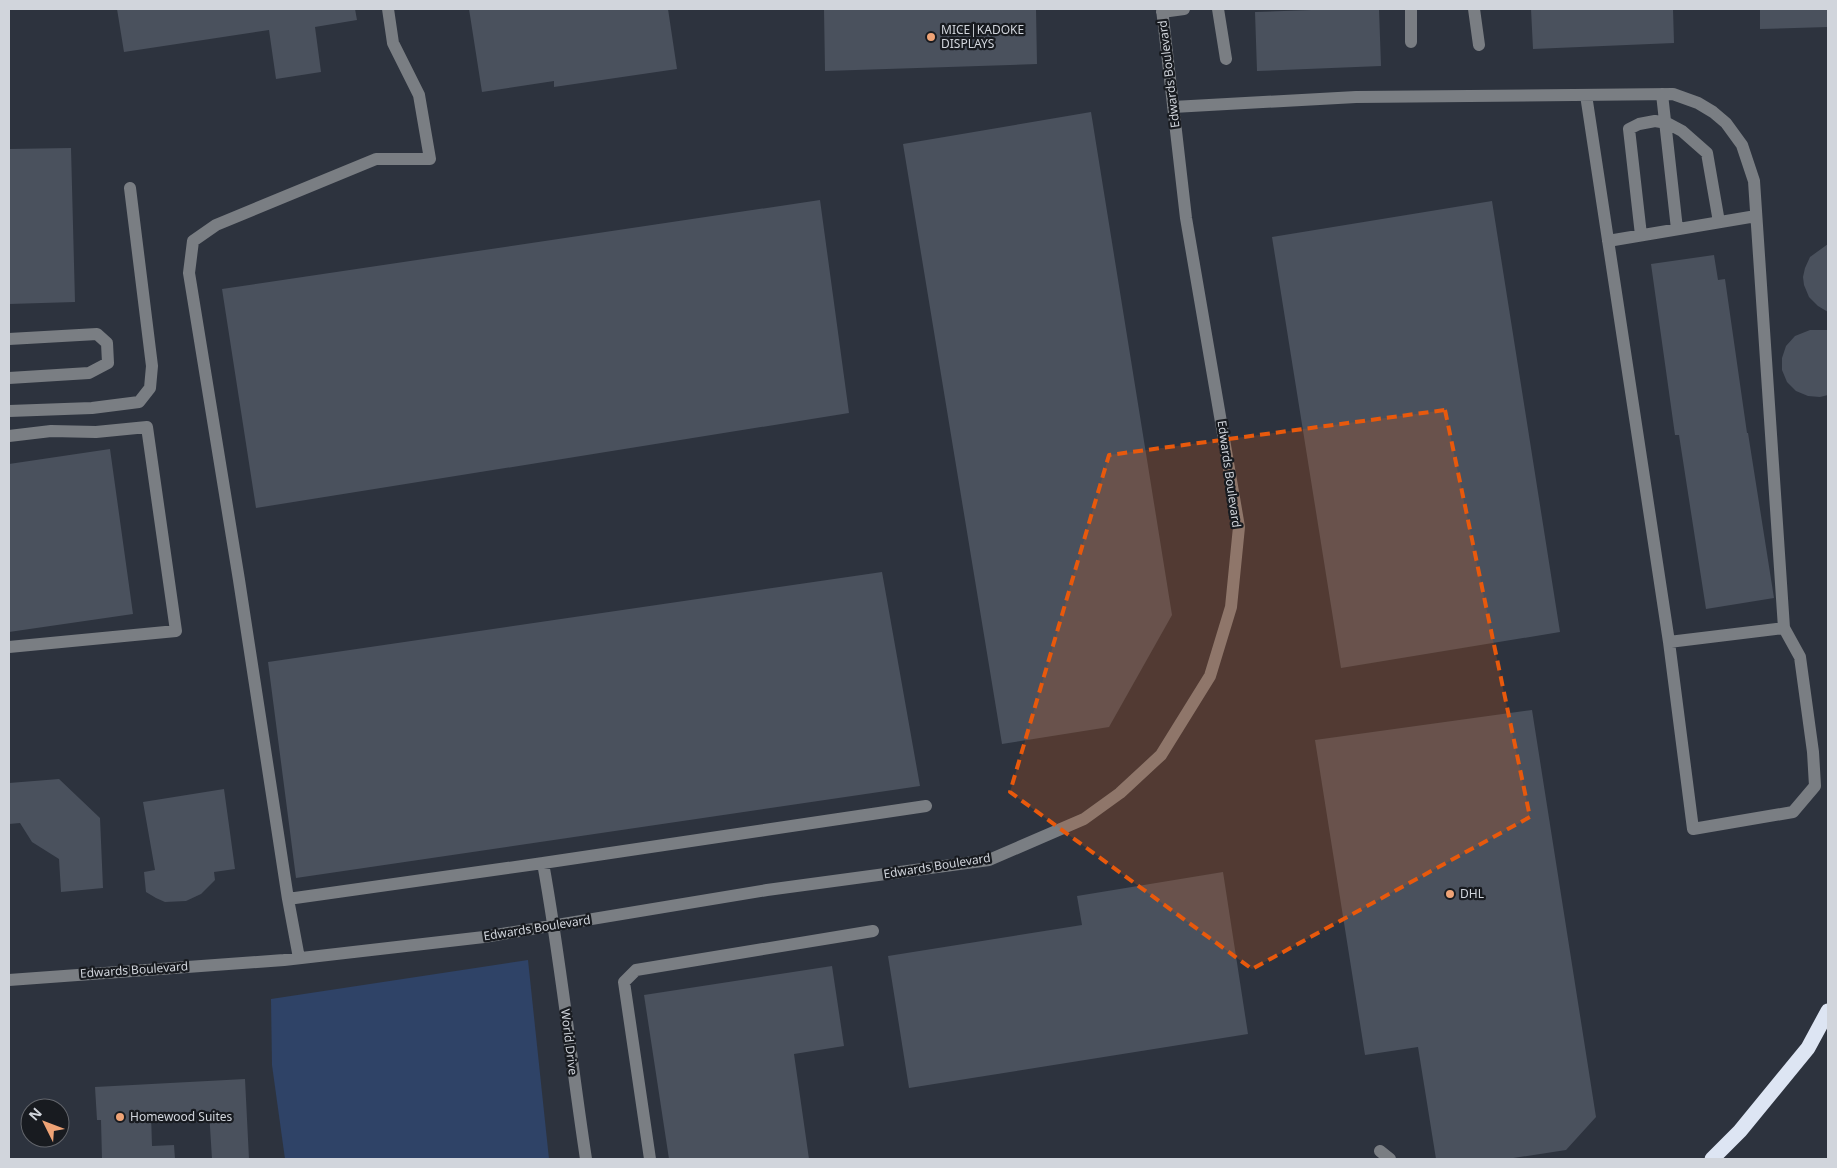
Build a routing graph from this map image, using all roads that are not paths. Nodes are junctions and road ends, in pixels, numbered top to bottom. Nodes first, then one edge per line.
1 (388, 9) edge
2 (1184, 9) edge
3 (1218, 9) edge
4 (1411, 9) edge
5 (1474, 9) edge
6 (1162, 10) edge
7 (1411, 42) dead end
8 (1479, 45) dead end
9 (1226, 59) dead end
10 (1662, 94) junction
11 (1586, 95) junction
12 (1173, 107) junction
13 (1666, 123) junction
14 (130, 188) dead end
15 (1756, 216) junction
16 (1718, 222) junction
17 (1678, 229) junction
18 (1641, 235) junction
19 (1608, 240) junction
20 (9, 339) edge
21 (9, 378) edge
22 (9, 411) edge
23 (9, 436) edge
24 (1784, 628) junction
25 (1669, 642) junction
26 (9, 647) edge
27 (926, 806) dead end
28 (543, 864) junction
29 (288, 899) junction
30 (554, 925) junction
31 (873, 931) dead end
32 (299, 958) junction
33 (9, 980) edge
34 (1828, 1011) edge
35 (1380, 1151) dead end
36 (586, 1159) edge
37 (650, 1159) edge
38 (1390, 1159) edge
39 (1712, 1159) edge

1 - 29 street
2 - 6 street
3 - 9 street
4 - 7 street
5 - 8 street
6 - 12 street, Edwards Boulevard
10 - 11 street
10 - 13 street
10 - 15 street
11 - 12 street
11 - 19 street
12 - 30 street, Edwards Boulevard
13 - 16 street
13 - 17 street
13 - 18 street
14 - 22 street
15 - 16 street
15 - 24 street
16 - 17 street
17 - 18 street
18 - 19 street
19 - 25 street
20 - 21 street
23 - 26 street
24 - 25 street
24 - 25 street
27 - 28 street
28 - 29 street
28 - 30 street, World Drive
29 - 32 street
30 - 32 street, Edwards Boulevard
30 - 36 street, World Drive
31 - 37 street
32 - 33 street, Edwards Boulevard
34 - 39 highway
35 - 38 street

